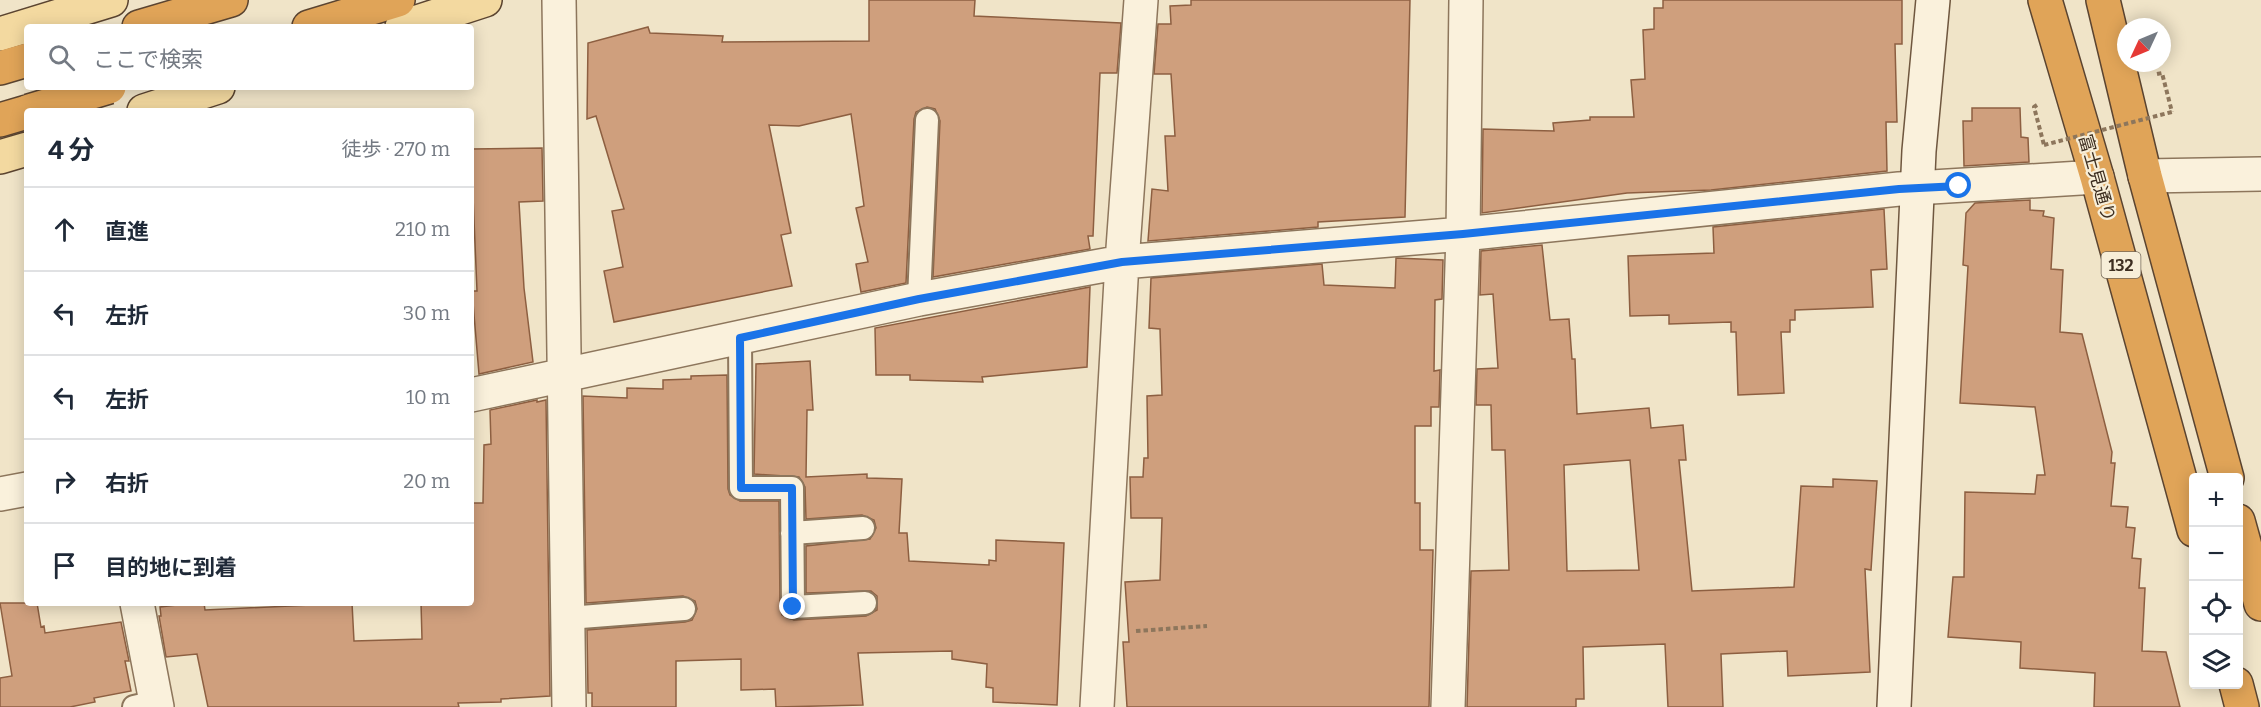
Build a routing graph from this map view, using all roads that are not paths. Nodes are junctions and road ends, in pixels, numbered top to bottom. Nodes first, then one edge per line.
1 (111, 0) edge
2 (231, 0) edge
3 (398, 0) edge
4 (485, 0) edge
5 (559, 0) edge
6 (1141, 0) edge
7 (1466, 0) edge
8 (1933, 0) edge
9 (2045, 0) edge
10 (2103, 0) edge
11 (37, 16) edge
12 (149, 24) edge
13 (319, 24) edge
14 (411, 24) edge
15 (0, 34) edge
16 (24, 61) edge
17 (0, 68) edge
18 (39, 90) edge
19 (99, 90) edge
20 (209, 90) edge
21 (38, 108) edge
22 (40, 108) edge
23 (153, 108) edge
24 (24, 112) edge
25 (0, 120) edge
26 (927, 120) dead end
27 (24, 150) edge
28 (0, 157) edge
29 (2261, 174) edge
30 (2145, 176) junction
31 (2097, 177) junction
32 (1918, 188) junction
33 (1463, 234) junction
34 (1122, 262) junction
35 (919, 299) junction
36 (740, 338) junction
37 (565, 375) junction
38 (474, 394) edge
39 (2226, 473) edge
40 (24, 490) edge
41 (0, 494) edge
42 (2192, 527) edge
43 (2240, 527) edge
44 (863, 528) dead end
45 (792, 533) junction
46 (866, 603) dead end
47 (2261, 604) edge
48 (137, 606) edge
49 (684, 609) dead end
50 (568, 618) junction
51 (2237, 689) edge
52 (149, 705) edge
53 (570, 707) edge
54 (1097, 707) edge
55 (1448, 707) edge
56 (1894, 707) edge
57 (2242, 707) edge

1 - 11 main road
2 - 12 highway
3 - 13 highway
4 - 14 main road
5 - 37 street
6 - 34 street
7 - 33 street
8 - 32 street
9 - 31 highway, 富士見通り / 132
10 - 30 highway, 132
11 - 15 main road
16 - 17 highway
18 - 22 street
19 - 21 highway, bridge
20 - 23 main road
24 - 25 highway
26 - 35 lane
27 - 28 main road
29 - 30 street
30 - 39 highway, 132
31 - 32 street
31 - 42 highway, 富士見通り / 132
32 - 33 street
32 - 56 street
33 - 34 street
33 - 55 street
34 - 35 street
34 - 54 street
35 - 36 street
36 - 37 street
36 - 45 lane
37 - 38 street
37 - 50 street
40 - 41 street
43 - 47 highway
44 - 45 lane
45 - 46 lane
48 - 52 street
49 - 50 lane
50 - 53 street
51 - 57 highway

